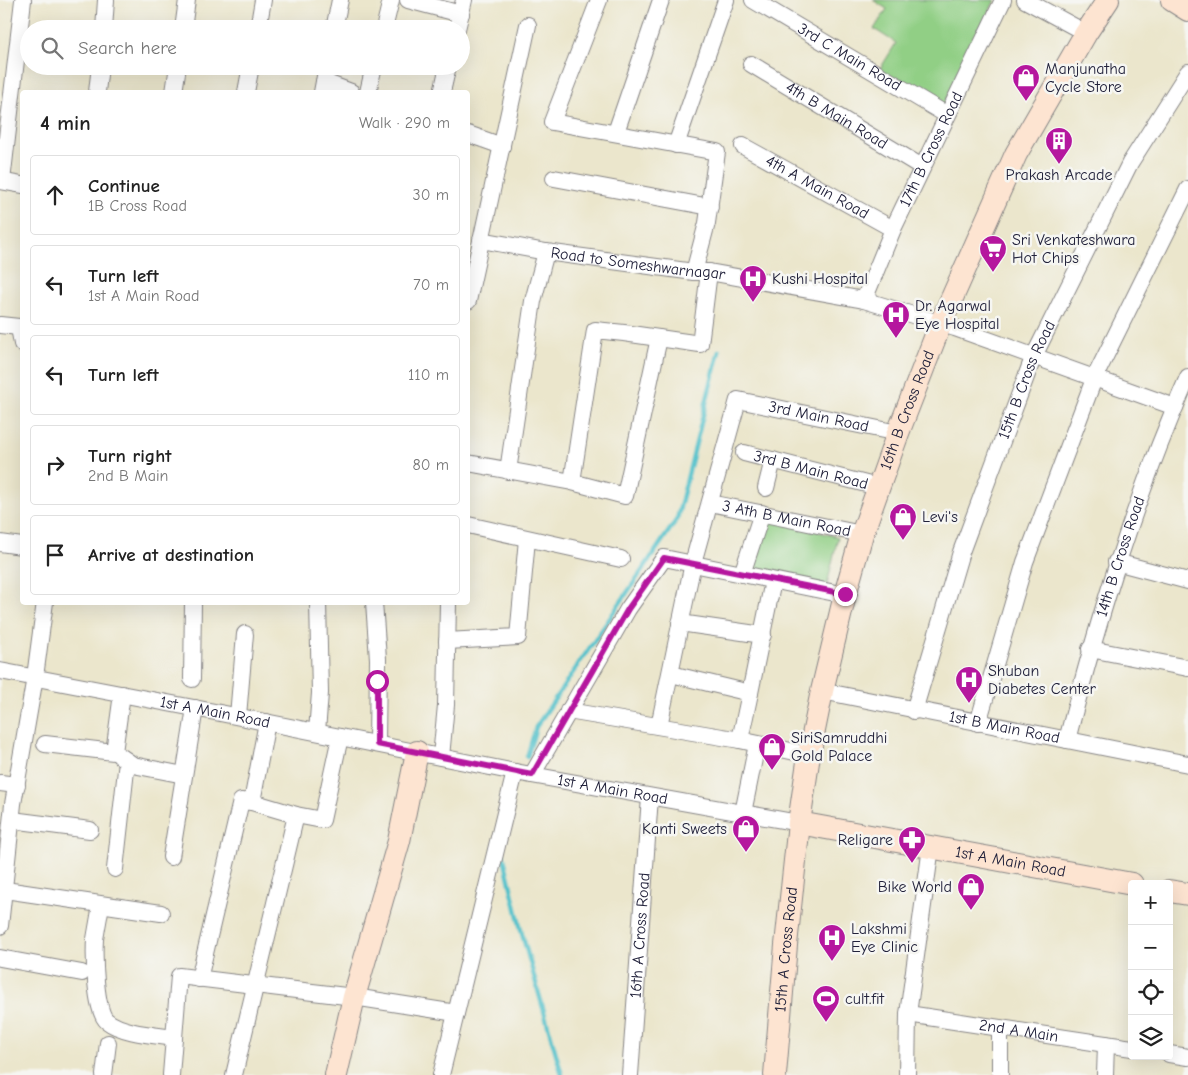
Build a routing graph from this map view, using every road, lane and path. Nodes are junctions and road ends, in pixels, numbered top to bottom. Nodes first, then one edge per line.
1 (23, 0) edge
2 (106, 0) edge
3 (187, 0) edge
4 (263, 0) edge
5 (340, 0) edge
6 (391, 0) edge
7 (408, 0) edge
8 (599, 0) edge
9 (661, 0) edge
10 (726, 0) edge
11 (753, 0) edge
12 (1003, 0) edge
13 (1025, 0) edge
14 (1108, 0) edge
15 (1172, 0) edge
16 (426, 2) edge
17 (1188, 10) edge
18 (461, 14) edge
19 (105, 20) edge
20 (184, 20) edge
21 (260, 20) edge
22 (336, 20) edge
23 (386, 20) edge
24 (528, 25) dead end
25 (1086, 33) junction
26 (751, 64) dead end
27 (1188, 72) edge
28 (99, 75) edge
29 (177, 75) edge
30 (249, 75) edge
31 (372, 75) edge
32 (446, 75) edge
33 (324, 80) edge
34 (7, 82) edge
35 (97, 90) edge
36 (174, 90) edge
37 (246, 90) edge
38 (346, 90) edge
39 (368, 90) edge
40 (442, 90) edge
41 (947, 115) junction
42 (616, 132) junction
43 (470, 135) edge
44 (676, 145) junction
45 (502, 146) junction
46 (742, 146) dead end
47 (922, 167) junction
48 (554, 178) dead end
49 (1, 181) edge
50 (20, 185) edge
51 (1188, 189) edge
52 (710, 207) junction
53 (893, 229) junction
54 (481, 240) junction
55 (546, 252) junction
56 (702, 272) junction
57 (470, 292) edge
58 (864, 300) junction
59 (0, 325) edge
60 (940, 325) junction
61 (20, 327) edge
62 (659, 338) junction
63 (1033, 358) junction
64 (1188, 377) edge
65 (1094, 379) junction
66 (1175, 407) junction
67 (898, 433) junction
68 (744, 453) dead end
69 (773, 460) junction
70 (470, 463) edge
71 (508, 471) junction
72 (572, 482) junction
73 (878, 487) junction
74 (766, 488) dead end
75 (710, 503) junction
76 (762, 513) junction
77 (470, 525) edge
78 (862, 534) junction
79 (527, 538) junction
80 (0, 543) edge
81 (20, 546) edge
82 (621, 559) dead end
83 (1116, 562) junction
84 (693, 563) junction
85 (742, 574) junction
86 (773, 581) junction
87 (1188, 582) edge
88 (845, 594) junction
89 (45, 605) edge
90 (192, 605) edge
91 (318, 605) edge
92 (374, 605) edge
93 (448, 605) edge
94 (680, 623) junction
95 (244, 634) dead end
96 (763, 635) junction
97 (447, 641) junction
98 (1090, 649) junction
99 (1188, 668) edge
100 (0, 671) edge
101 (671, 674) junction
102 (35, 677) junction
103 (192, 680) dead end
104 (822, 691) junction
105 (122, 694) junction
106 (750, 694) junction
107 (195, 708) junction
108 (568, 711) junction
109 (914, 711) junction
110 (238, 716) junction
111 (267, 722) junction
112 (978, 723) junction
113 (659, 726) junction
114 (317, 732) junction
115 (340, 737) junction
116 (740, 740) junction
117 (1067, 740) junction
118 (45, 744) dead end
119 (377, 744) junction
120 (757, 744) junction
121 (418, 752) junction
122 (809, 754) junction
123 (120, 756) junction
124 (441, 757) junction
125 (1188, 764) edge
126 (515, 772) junction
127 (184, 775) junction
128 (532, 775) junction
129 (0, 783) edge
130 (16, 786) junction
131 (650, 797) junction
132 (252, 802) junction
133 (743, 813) junction
134 (296, 815) junction
135 (12, 820) junction
136 (799, 823) junction
137 (90, 830) dead end
138 (931, 847) junction
139 (171, 857) dead end
140 (115, 869) dead end
141 (1128, 883) edge
142 (1173, 892) edge
143 (1188, 894) edge
144 (2, 897) edge
145 (101, 905) junction
146 (161, 913) dead end
147 (0, 926) edge
148 (0, 958) edge
149 (82, 973) dead end
150 (199, 979) junction
151 (255, 986) junction
152 (354, 998) junction
153 (456, 1013) junction
154 (908, 1014) junction
155 (1000, 1028) junction
156 (174, 1038) junction
157 (108, 1043) dead end
158 (1106, 1044) junction
159 (1128, 1047) edge
160 (1173, 1055) edge
161 (1188, 1057) edge
162 (104, 1075) edge
163 (170, 1075) edge
164 (234, 1075) edge
165 (336, 1075) edge
166 (441, 1075) edge
167 (630, 1075) edge
168 (775, 1075) edge
169 (907, 1075) edge
170 (1000, 1075) edge
171 (1105, 1075) edge

1 - 34 street
2 - 19 street
3 - 20 street
4 - 21 street
5 - 22 street
6 - 23 street
7 - 16 street
8 - 42 street
9 - 42 street
10 - 44 street
11 - 41 street, 3rd C Main Road
12 - 41 street, 17th B Cross Road
13 - 25 street
14 - 25 main road, 16th B Cross Road
15 - 17 main road
16 - 18 street
24 - 45 street
25 - 60 main road, 16th B Cross Road
26 - 47 street, 4th B Main Road
27 - 63 street, 15th B Cross Road
28 - 35 street
29 - 36 street
30 - 37 street
31 - 39 street
32 - 40 street
33 - 38 street
34 - 49 street
41 - 47 street, 17th B Cross Road
42 - 44 street
43 - 45 street
44 - 52 street
45 - 54 street
46 - 53 street, 4th A Main Road
47 - 53 street, 17th B Cross Road
48 - 52 street
49 - 50 street
51 - 65 street
52 - 56 street
53 - 58 street, 17th B Cross Road
54 - 55 street, Road to Someshwarnagar
54 - 57 street
55 - 56 street, Road to Someshwarnagar
55 - 71 street
56 - 58 street, Road to Someshwarnagar
56 - 62 street
58 - 60 street, Road to Someshwarnagar
59 - 61 street
60 - 63 street
60 - 67 main road, 16th B Cross Road
62 - 72 street
62 - 72 street
63 - 65 street
63 - 109 street, 15th B Cross Road
64 - 66 street, 14th B Cross Road
65 - 66 street
65 - 112 street
66 - 83 street, 14th B Cross Road
67 - 73 main road, 16th B Cross Road
67 - 75 street, 3rd Main Road
68 - 69 street, 3rd B Main Road
69 - 73 street, 3rd B Main Road
69 - 74 street
70 - 71 street
71 - 72 street
73 - 78 main road, 16th B Cross Road
75 - 76 street, 3 Ath B Main Road
75 - 84 street
76 - 78 street, 3 Ath B Main Road
76 - 85 street
77 - 79 street
78 - 88 main road, 16th B Cross Road
79 - 82 street
79 - 97 street
80 - 81 street
83 - 87 street
83 - 98 street, 14th B Cross Road
84 - 85 street
84 - 94 street
84 - 108 street
85 - 86 street
86 - 88 street
86 - 96 street
88 - 104 main road, 16th B Cross Road
89 - 102 street
90 - 103 street
91 - 114 street
92 - 119 street
93 - 97 street
94 - 96 street
94 - 101 street
95 - 110 street
96 - 106 street
97 - 124 street
98 - 99 street
98 - 117 street, 14th B Cross Road
100 - 102 street, 1st A Main Road
101 - 106 street
101 - 113 street
102 - 105 street, 1st A Main Road
102 - 130 street
104 - 109 street, 1st B Main Road
104 - 122 main road, 16th B Cross Road
105 - 107 street, 1st A Main Road
105 - 123 street
106 - 116 street
107 - 110 street, 1st A Main Road
107 - 127 street
108 - 113 street
108 - 128 street
109 - 112 street, 1st B Main Road
110 - 111 street, 1st A Main Road
111 - 114 street, 1st A Main Road
111 - 132 street
112 - 117 street, 1st B Main Road
113 - 116 street
114 - 115 street, 1st A Main Road
115 - 119 street, 1st A Main Road
115 - 134 street
116 - 120 street
117 - 125 street, 1st B Main Road
118 - 123 street
119 - 121 street, 1st A Main Road
120 - 122 street
120 - 133 street
121 - 124 street, 1st A Main Road
121 - 152 main road
122 - 136 main road, 16th B Cross Road
123 - 127 street
123 - 140 street
124 - 126 street, 1st A Main Road
126 - 128 street, 1st A Main Road
126 - 153 street
127 - 139 street
128 - 131 street, 1st A Main Road
129 - 130 street
130 - 135 street
131 - 133 street, 1st A Main Road
131 - 167 street, 16th A Cross Road
132 - 134 street
132 - 150 street
133 - 136 street, 1st A Main Road
134 - 151 street
135 - 137 street
135 - 144 street
136 - 138 main road, 1st A Main Road
136 - 168 main road, 15th A Cross Road
138 - 141 main road, 1st A Main Road
138 - 154 street
142 - 143 main road
144 - 145 street
144 - 147 street
145 - 146 street
145 - 156 street
148 - 149 street
150 - 151 street
150 - 156 street
151 - 152 street
151 - 164 street
152 - 153 street
152 - 165 main road
153 - 166 street
154 - 155 street, 2nd A Main
154 - 169 street
155 - 158 street, 2nd A Main
155 - 170 street
156 - 163 street
157 - 162 street
158 - 159 street, 2nd A Main
158 - 171 street
160 - 161 street

